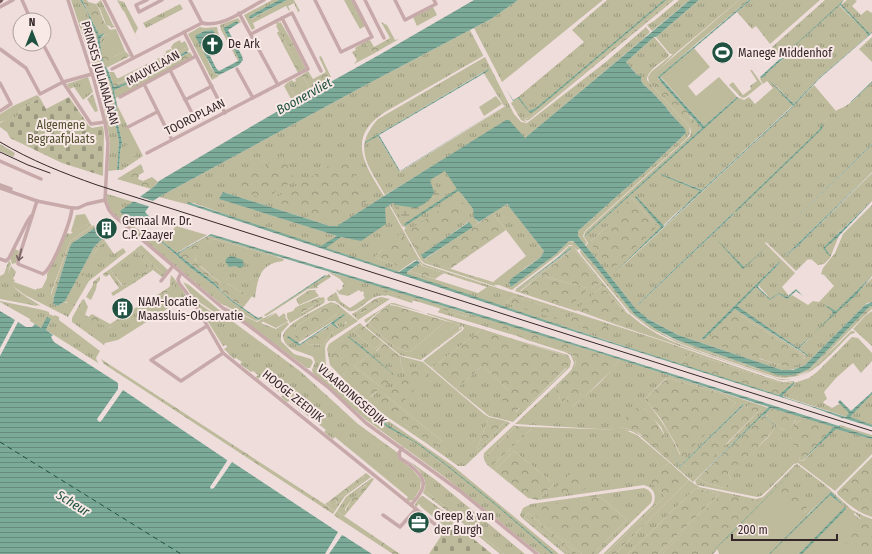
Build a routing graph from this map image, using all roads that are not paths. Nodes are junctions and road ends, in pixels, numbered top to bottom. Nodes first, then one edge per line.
1 (13, 0) edge
2 (22, 0) edge
3 (68, 0) edge
4 (104, 0) edge
5 (146, 0) edge
6 (162, 0) edge
7 (190, 0) edge
8 (316, 0) edge
9 (353, 0) edge
10 (365, 0) edge
11 (395, 0) edge
12 (434, 0) edge
13 (261, 1) edge
14 (0, 7) edge
15 (27, 12) edge
16 (240, 13) junction
17 (282, 18) junction
18 (202, 23) junction
19 (184, 32) junction
20 (251, 34) junction
21 (384, 38) dead end
22 (0, 49) edge
23 (47, 52) edge
24 (196, 56) junction
25 (133, 58) junction
26 (112, 69) dead end
27 (237, 69) dead end
28 (170, 70) junction
29 (321, 71) dead end
30 (92, 74) junction
31 (63, 82) junction
32 (0, 83) edge
33 (144, 84) junction
34 (278, 85) junction
35 (212, 86) junction
36 (120, 97) dead end
37 (253, 98) junction
38 (185, 100) junction
39 (0, 111) edge
40 (191, 111) dead end
41 (157, 112) junction
42 (225, 113) junction
43 (105, 122) junction
44 (128, 127) dead end
45 (172, 140) junction
46 (147, 153) dead end
47 (0, 161) edge
48 (41, 179) dead end
49 (0, 186) edge
50 (105, 200) junction
51 (37, 201) junction
52 (41, 202) junction
53 (72, 208) junction
54 (32, 216) junction
55 (0, 259) edge
56 (173, 266) junction
57 (181, 273) junction
58 (185, 276) junction
59 (161, 281) dead end
60 (182, 285) junction
61 (207, 326) junction
62 (223, 353) junction
63 (402, 448) junction
64 (406, 451) junction
65 (403, 459) junction
66 (411, 506) junction
67 (416, 509) junction
68 (382, 515) dead end
69 (442, 530) dead end
70 (537, 554) edge

1 - 14 street
2 - 15 street
3 - 30 street, PRINSES JULIANALAAN
4 - 25 street
5 - 6 street
7 - 18 street
8 - 9 street
10 - 21 street
11 - 12 street
13 - 16 street
16 - 18 street
16 - 20 street
17 - 20 street
17 - 29 street
17 - 34 street, TOOROPLAAN
18 - 19 street
19 - 24 street
19 - 25 street
20 - 34 street
22 - 31 street
23 - 31 street
24 - 28 street, MAUVELAAN
24 - 35 street
25 - 26 street
27 - 37 street
28 - 33 street, MAUVELAAN
28 - 38 street
30 - 31 street
30 - 43 street, PRINSES JULIANALAAN
31 - 43 street
32 - 39 street
33 - 36 street, MAUVELAAN
33 - 41 street
34 - 37 street, TOOROPLAAN
35 - 38 street
35 - 42 street
37 - 42 street, TOOROPLAAN
38 - 40 street
41 - 44 street
41 - 45 street
42 - 45 street, TOOROPLAAN
43 - 50 street, PRINSES JULIANALAAN
45 - 46 street, TOOROPLAAN
47 - 48 street
49 - 51 street
49 - 52 street
50 - 53 street
50 - 56 street, VLAARDINGSEDIJK
51 - 52 street
51 - 54 street
52 - 53 street
54 -> 53 street
54 - 55 street
56 - 57 street, VLAARDINGSEDIJK
56 - 59 street
57 - 58 street, VLAARDINGSEDIJK
57 - 60 street, HOOGE ZEEDIJK
58 - 60 street
58 - 63 street, VLAARDINGSEDIJK
60 - 61 street, HOOGE ZEEDIJK
61 - 62 street, HOOGE ZEEDIJK
61 - 62 street
62 - 66 street, HOOGE ZEEDIJK
63 - 64 street, VLAARDINGSEDIJK
63 - 65 street
64 - 65 street
64 - 70 street, VLAARDINGSEDIJK
65 - 66 street
66 - 67 street, HOOGE ZEEDIJK
67 - 68 street
67 - 69 street, HOOGE ZEEDIJK

